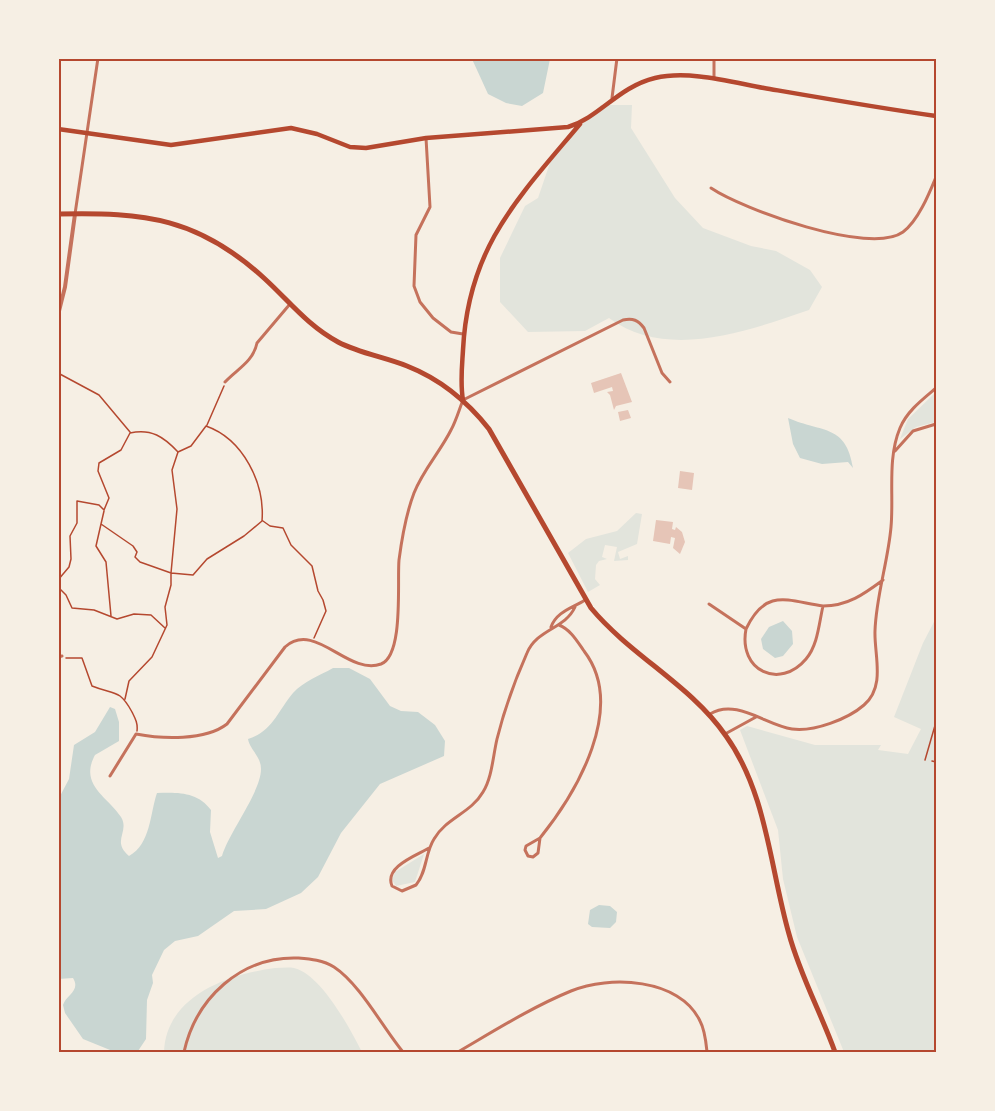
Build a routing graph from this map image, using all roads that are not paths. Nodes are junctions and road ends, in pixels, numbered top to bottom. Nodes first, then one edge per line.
1 (98, 58) edge
2 (617, 58) edge
3 (714, 58) edge
4 (715, 80) junction
5 (612, 98) junction
6 (936, 117) edge
7 (582, 122) junction
8 (58, 129) edge
9 (86, 132) junction
10 (426, 138) junction
11 (936, 177) edge
12 (711, 189) dead end
13 (58, 214) edge
14 (75, 214) junction
15 (290, 304) junction
16 (58, 315) edge
17 (463, 334) junction
18 (225, 382) road end
19 (670, 382) dead end
20 (936, 388) edge
21 (463, 400) junction
22 (936, 424) edge
23 (894, 454) junction
24 (883, 580) junction
25 (585, 600) junction
26 (709, 604) dead end
27 (823, 606) junction
28 (575, 607) junction
29 (559, 625) junction
30 (551, 627) junction
31 (746, 629) junction
32 (710, 714) junction
33 (756, 717) junction
34 (725, 734) junction
35 (110, 776) dead end
36 (540, 838) junction
37 (429, 848) junction
38 (184, 1053) edge
39 (404, 1053) edge
40 (458, 1053) edge
41 (708, 1053) edge
42 (835, 1053) edge

1 - 9 street
2 - 5 street
3 - 4 street
4 - 5 main road
4 - 6 main road
5 - 7 main road
7 - 10 main road
7 - 17 main road
8 - 9 main road
9 - 10 main road
9 - 14 street
10 - 17 street
11 - 12 street
13 - 14 highway
14 - 15 highway
14 - 16 street
15 - 18 street
15 - 21 highway
17 - 21 main road
19 - 21 street
20 - 23 street
21 - 25 highway
21 - 35 street
22 - 23 street
23 - 24 street
24 - 27 street
24 - 33 street
25 - 28 street
25 - 32 highway
26 - 31 street
27 - 31 street
27 - 31 street
28 - 29 street
28 - 30 street
29 - 30 street
29 - 36 street
30 - 37 street
32 - 33 street
32 - 34 highway
33 - 34 street
34 - 42 highway
36 - 36 street
37 - 37 street
38 - 39 street
40 - 41 street

